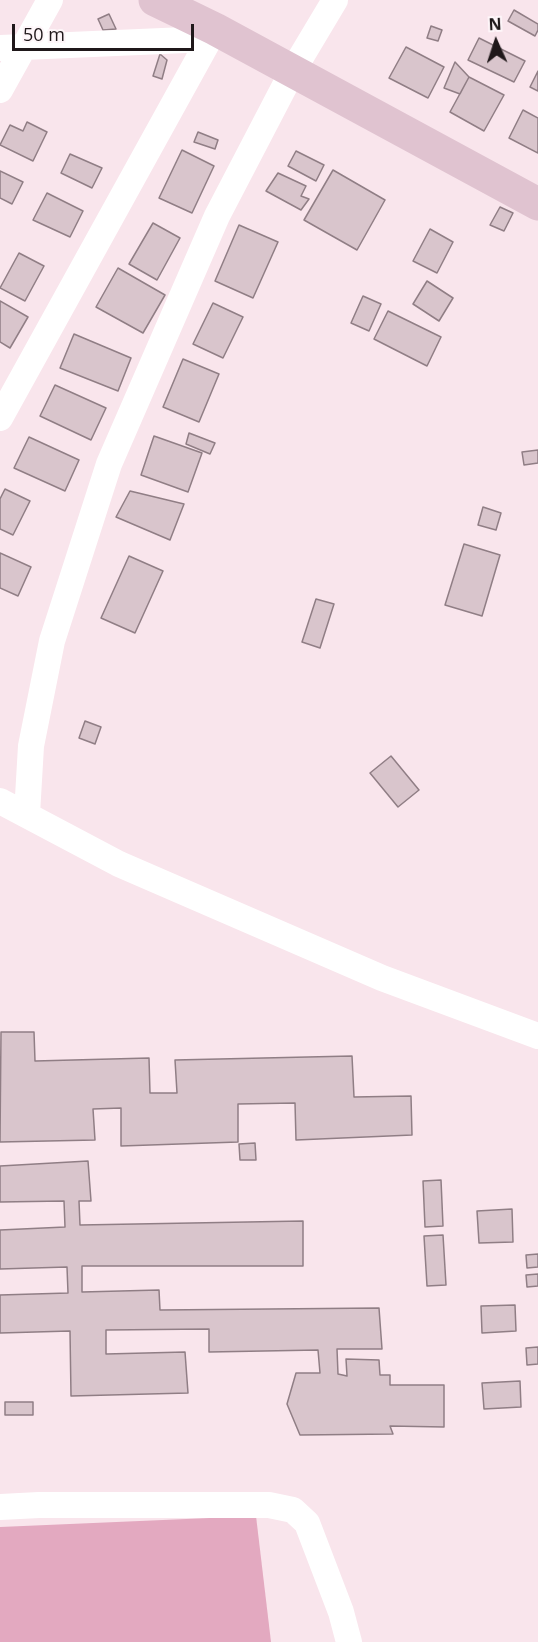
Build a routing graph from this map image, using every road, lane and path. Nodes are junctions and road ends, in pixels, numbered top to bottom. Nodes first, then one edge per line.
1 (50, 0) edge
2 (155, 0) edge
3 (335, 0) edge
4 (212, 34) junction
5 (11, 48) edge
6 (292, 72) junction
7 (0, 90) edge
8 (537, 201) edge
9 (0, 418) edge
10 (0, 802) edge
11 (27, 814) junction
12 (538, 1036) edge
13 (0, 1507) edge
14 (349, 1642) edge

1 - 5 street
2 - 4 street
3 - 6 street
4 - 5 street
4 - 6 street
4 - 9 street
5 - 7 street
6 - 8 street
6 - 11 street
10 - 11 street
11 - 12 street
13 - 14 street

